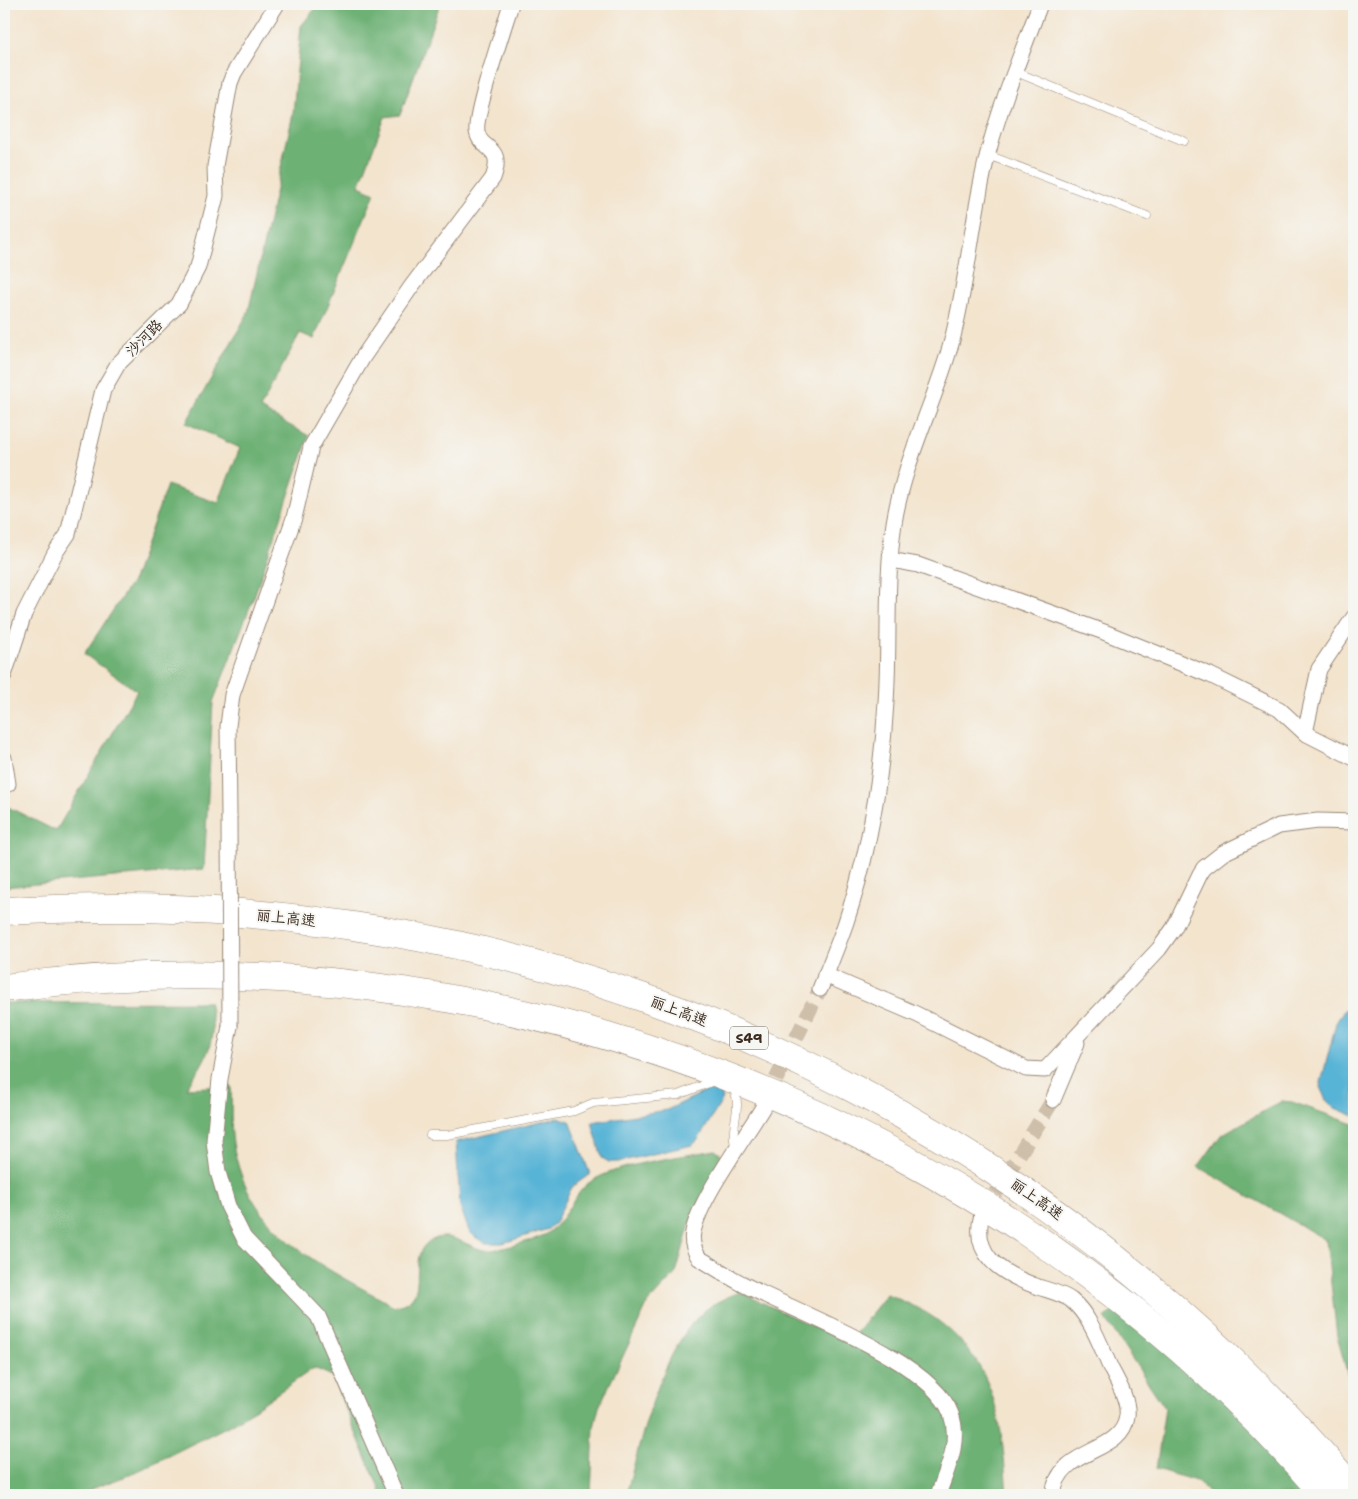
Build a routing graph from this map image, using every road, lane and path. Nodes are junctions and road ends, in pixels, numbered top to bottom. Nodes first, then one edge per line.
1 (277, 4) edge
2 (511, 4) edge
3 (1040, 4) edge
4 (1016, 72) junction
5 (1184, 140) dead end
6 (988, 154) junction
7 (1147, 216) dead end
8 (891, 560) junction
9 (1354, 617) edge
10 (4, 675) edge
11 (1306, 733) junction
12 (4, 758) edge
13 (1354, 758) edge
14 (8, 784) dead end
15 (1354, 822) edge
16 (4, 912) edge
17 (4, 988) edge
18 (1081, 1032) junction
19 (1053, 1100) tunnel mouth
20 (763, 1107) tunnel mouth
21 (430, 1135) dead end
22 (737, 1149) junction
23 (982, 1214) tunnel mouth
24 (1354, 1491) edge
25 (396, 1495) edge
26 (938, 1495) edge
27 (1053, 1495) edge
28 (1325, 1495) edge

1 - 10 street, 沙河路
2 - 25 street, bridge
3 - 4 street
4 - 5 lane
4 - 6 street
6 - 7 lane
6 - 8 street
8 - 11 street
8 - 18 street
9 - 11 street
11 - 13 street
12 - 14 street
15 - 18 street
16 - 24 highway, 丽上高速 / S49
17 - 28 highway
18 - 19 street
20 - 22 street
21 - 22 lane
22 - 26 street
23 - 27 street

